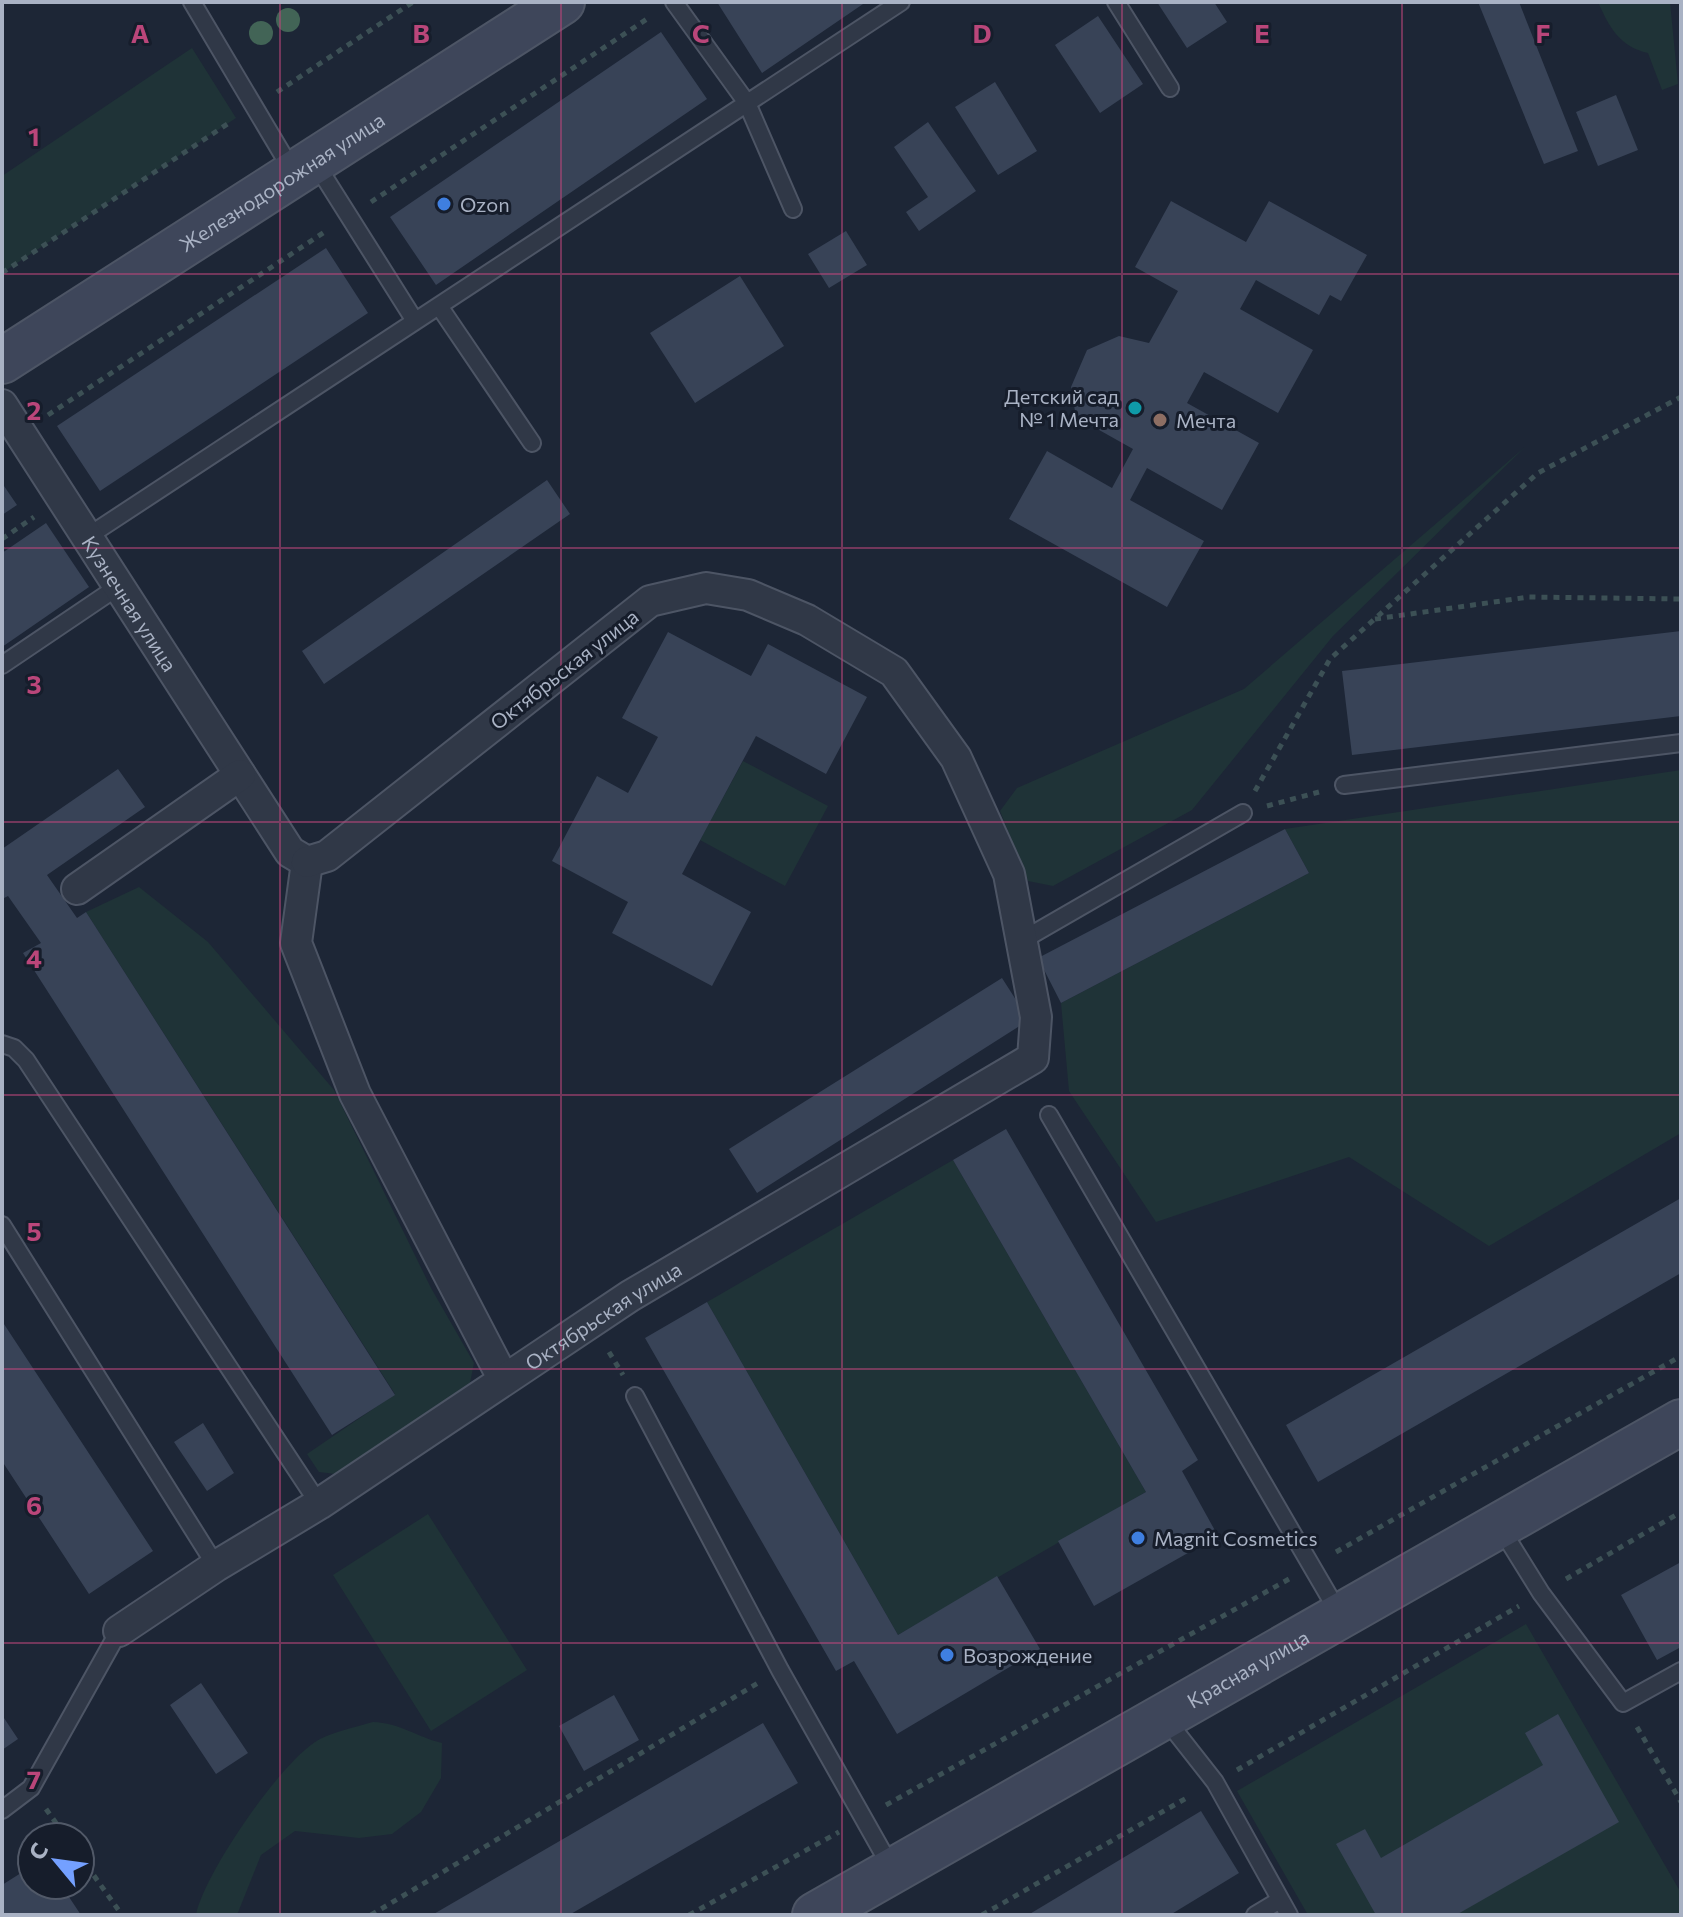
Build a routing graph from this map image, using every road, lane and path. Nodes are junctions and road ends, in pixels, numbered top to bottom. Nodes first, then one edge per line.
1 (192, 2) edge
2 (413, 2) edge
3 (562, 2) edge
4 (674, 2) edge
5 (901, 2) edge
6 (1116, 2) edge
7 (1170, 88) dead end
8 (747, 103) junction
9 (254, 106) junction
10 (304, 167) junction
11 (793, 209) dead end
12 (2, 273) edge
13 (439, 306) junction
14 (415, 321) junction
15 (2, 361) edge
16 (1681, 397) edge
17 (2, 405) edge
18 (11, 440) edge
19 (532, 443) dead end
20 (87, 537) junction
21 (119, 586) junction
22 (1681, 599) edge
23 (1374, 619) junction
24 (2, 665) edge
25 (1681, 743) edge
26 (240, 775) junction
27 (1344, 785) joint
28 (1243, 813) junction
29 (307, 862) junction
30 (77, 889) dead end
31 (1021, 941) junction
32 (2, 1044) edge
33 (1049, 1115) dead end
34 (2, 1225) edge
35 (591, 1321) junction
36 (1681, 1356) edge
37 (503, 1378) junction
38 (635, 1396) joint
39 (1681, 1422) edge
40 (319, 1504) junction
41 (1681, 1512) edge
42 (1500, 1525) junction
43 (216, 1566) junction
44 (1312, 1566) junction
45 (1541, 1593) junction
46 (1341, 1616) junction
47 (119, 1631) joint
48 (780, 1670) junction
49 (1681, 1671) edge
50 (1623, 1703) junction
51 (1163, 1717) junction
52 (1215, 1782) junction
53 (1681, 1802) edge
54 (2, 1810) edge
55 (862, 1818) junction
56 (893, 1871) junction
57 (96, 1878) edge
58 (1284, 1908) edge
59 (122, 1915) edge
60 (371, 1915) edge
61 (689, 1915) edge
62 (815, 1915) edge
63 (982, 1915) edge
64 (1255, 1915) edge

1 - 9 lane
2 - 9 path
3 - 10 street, Железнодорожная улица
4 - 8 lane
5 - 8 lane
6 - 7 lane
8 - 11 lane
8 - 13 lane
9 - 10 lane
9 - 12 path
10 - 14 lane
10 - 15 street, Железнодорожная улица
13 - 14 lane
13 - 19 lane
14 - 20 lane
16 - 23 path
17 - 18 street
18 - 20 street, Кузнечная улица
20 - 21 street, Кузнечная улица
21 - 24 lane
21 - 26 street, Кузнечная улица
22 - 23 path
23 - 28 path
25 - 27 lane
26 - 29 street, Кузнечная улица
26 - 30 street
27 - 28 path
28 - 31 lane
29 - 31 street, Октябрьская улица
29 - 37 street, Октябрьская улица
31 - 35 street, Октябрьская улица
32 - 40 lane
33 - 44 lane
34 - 43 lane
35 - 37 street, Октябрьская улица
35 - 38 path
36 - 44 path
37 - 40 street, Октябрьская улица
38 - 48 lane
39 - 42 street, Красная улица
40 - 43 street, Октябрьская улица
41 - 45 path
42 - 45 lane
42 - 46 street, Красная улица
43 - 47 street, Октябрьская улица
44 - 46 lane
44 - 55 path
45 - 50 lane
45 - 52 path
46 - 51 street, Красная улица
47 - 54 lane
48 - 55 lane
48 - 60 path
49 - 50 lane
50 - 53 path
51 - 52 lane
51 - 56 street, Красная улица
52 - 58 lane
52 - 63 path
55 - 56 lane
55 - 61 path
56 - 62 street, Красная улица
57 - 59 path
58 - 64 lane

